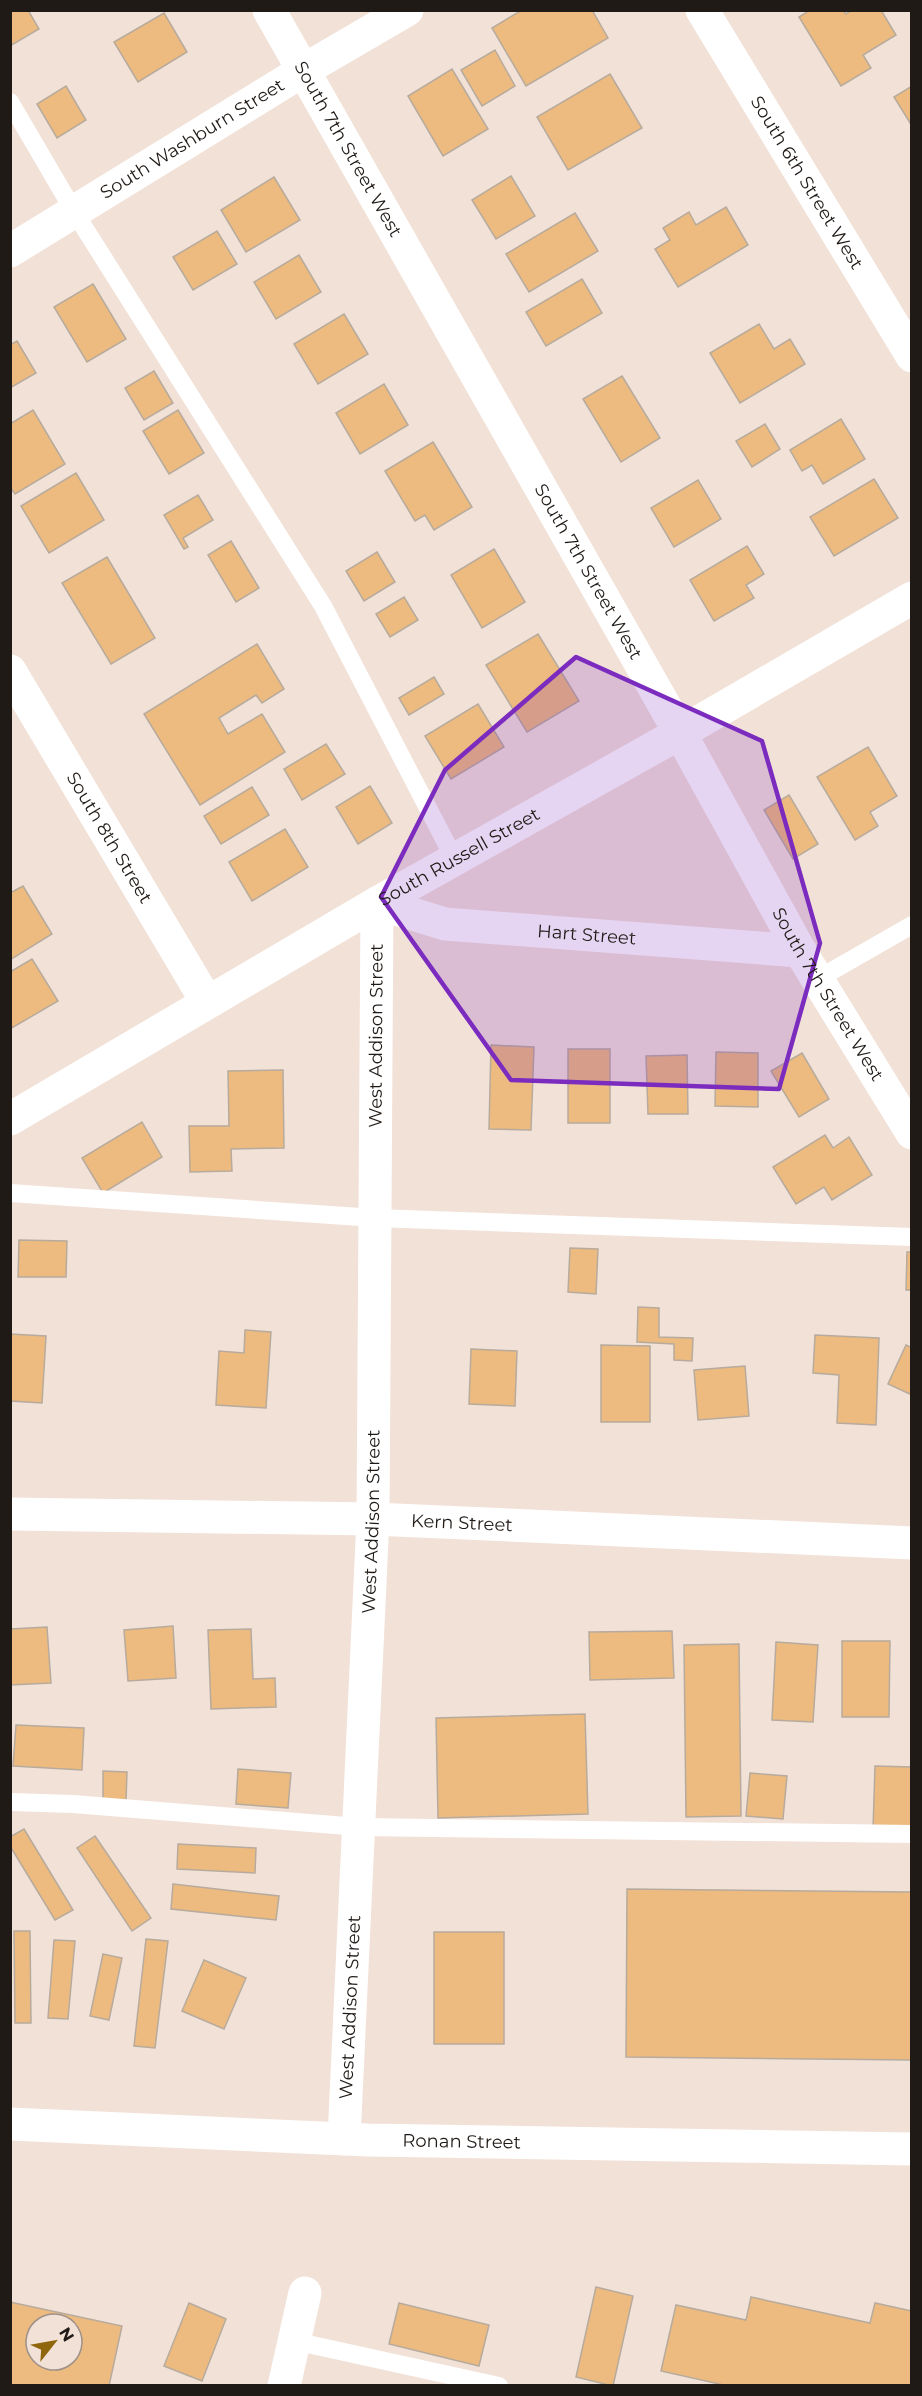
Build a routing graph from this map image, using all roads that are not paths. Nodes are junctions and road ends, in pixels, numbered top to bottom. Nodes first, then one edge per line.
1 (269, 10) edge
2 (407, 10) edge
3 (702, 10) edge
4 (304, 70) junction
5 (10, 102) edge
6 (75, 213) junction
7 (10, 251) edge
8 (912, 356) edge
9 (912, 598) edge
10 (10, 671) edge
11 (680, 733) junction
12 (455, 860) junction
13 (377, 903) junction
14 (912, 925) edge
15 (800, 951) junction
16 (816, 980) junction
17 (207, 1002) junction
18 (10, 1119) edge
19 (912, 1133) edge
20 (10, 1193) edge
21 (375, 1218) junction
22 (912, 1237) edge
23 (10, 1514) edge
24 (373, 1519) junction
25 (912, 1543) edge
26 (10, 1802) edge
27 (359, 1827) junction
28 (912, 1834) edge
29 (10, 2124) edge
30 (344, 2139) junction
31 (912, 2149) edge
32 (305, 2293) dead end
33 (294, 2341) junction
34 (284, 2385) edge
35 (499, 2385) edge

1 - 4 street, South 7th Street West
2 - 4 street, South Washburn Street
3 - 8 street, South 6th Street West
4 - 6 street, South Washburn Street
4 - 11 street, South 7th Street West
5 - 6 lane
6 - 7 street, South Washburn Street
6 - 12 lane
9 - 11 street, South Russell Street
10 - 17 street, South 8th Street
11 - 12 street, South Russell Street
11 - 15 street, South 7th Street West
12 - 13 street, South Russell Street
13 - 15 street, Hart Street
13 - 17 street, South Russell Street
13 - 21 street, West Addison Street
14 - 16 lane
15 - 16 street, South 7th Street West
16 - 19 street, South 7th Street West
17 - 18 street, South Russell Street
20 - 21 lane
21 - 22 lane
21 - 24 street, West Addison Street
23 - 24 street, Kern Street
24 - 25 street, Kern Street
24 - 27 street, West Addison Street
26 - 27 lane
27 - 28 lane
27 - 30 street, West Addison Street
29 - 30 street, Ronan Street
30 - 31 street, Ronan Street
32 - 33 street
33 - 34 street
33 - 35 lane

